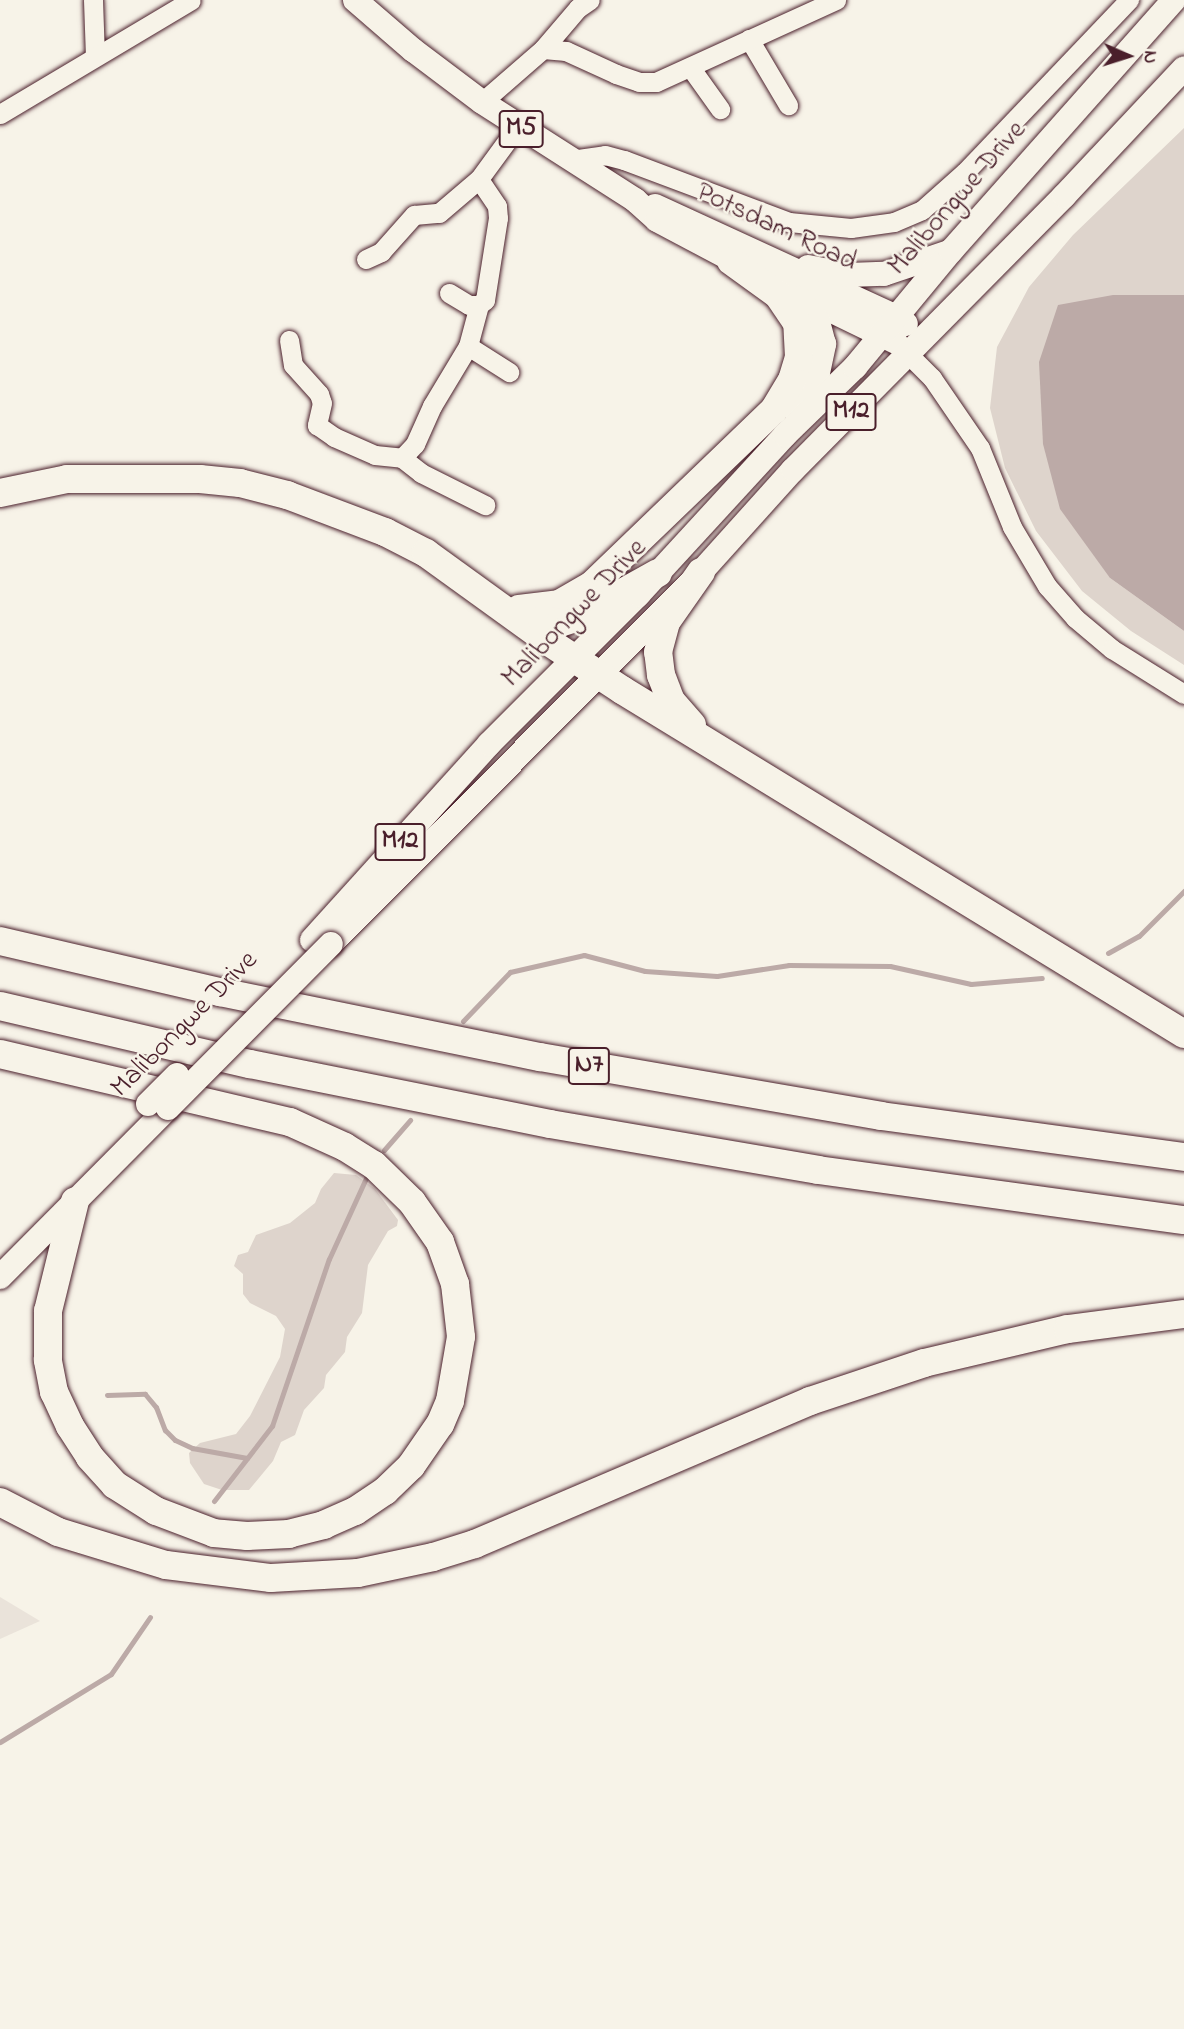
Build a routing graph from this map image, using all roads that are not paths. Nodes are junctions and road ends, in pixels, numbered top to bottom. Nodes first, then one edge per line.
1 (93, 0) edge
2 (191, 0) edge
3 (355, 0) edge
4 (590, 0) edge
5 (836, 0) edge
6 (1129, 0) edge
7 (1174, 0) edge
8 (749, 39) junction
9 (543, 49) junction
10 (95, 56) junction
11 (690, 67) junction
12 (1184, 68) edge
13 (482, 102) junction
14 (788, 105) dead end
15 (720, 109) dead end
16 (0, 114) edge
17 (517, 127) junction
18 (571, 160) junction
19 (479, 179) junction
20 (635, 200) junction
21 (951, 251) junction
22 (760, 256) junction
23 (366, 259) dead end
24 (731, 261) junction
25 (449, 293) dead end
26 (795, 293) junction
27 (479, 306) junction
28 (889, 325) junction
29 (289, 340) dead end
30 (468, 346) junction
31 (914, 348) junction
32 (509, 372) dead end
33 (785, 435) junction
34 (402, 458) junction
35 (0, 493) edge
36 (485, 505) dead end
37 (701, 572) junction
38 (658, 573) junction
39 (477, 588) junction
40 (519, 609) junction
41 (575, 659) junction
42 (599, 675) junction
43 (1184, 694) edge
44 (708, 742) junction
45 (0, 941) edge
46 (321, 942) junction
47 (0, 1006) edge
48 (1184, 1034) edge
49 (0, 1054) edge
50 (158, 1106) junction
51 (1184, 1157) edge
52 (75, 1201) junction
53 (1184, 1220) edge
54 (0, 1253) edge
55 (0, 1277) edge
56 (1184, 1314) edge
57 (0, 1502) edge
58 (0, 1520) edge
59 (58, 1532) junction

1 - 10 street
2 - 10 street
3 - 13 main road, Potsdam Road / M5
4 - 9 street
5 - 8 street
6 - 18 street
7 - 21 main road, Malibongwe Drive / M12
8 - 11 street
8 - 14 street
9 - 11 street
9 - 13 street
10 - 16 street
11 - 15 street
12 - 31 main road, Malibongwe Drive / M12
13 - 17 main road, Potsdam Road / M5
17 - 18 main road, Potsdam Road / M5
17 - 19 street
18 - 20 main road, Potsdam Road / M5
19 - 23 street
19 - 27 street
20 - 22 main road, Potsdam Road / M5
20 - 24 main road, Potsdam Road / M5
21 - 22 main road
21 - 28 main road, Malibongwe Drive / M12
22 - 28 main road, Potsdam Road / M5
24 - 26 main road, Potsdam Road / M5
24 - 40 highway
25 - 27 street
26 - 28 main road, Potsdam Road / M5
26 - 33 main road
27 - 30 street
28 - 31 main road, Potsdam Road / M5
28 - 33 main road, Malibongwe Drive / M12
29 - 34 street
30 - 32 street
30 - 34 street
31 - 37 main road, Malibongwe Drive / M12
31 - 43 street
33 - 38 main road, Malibongwe Drive / M12
34 - 36 street
35 - 39 highway
37 - 42 main road, Malibongwe Drive / M12
37 - 44 highway
38 - 40 highway
38 - 41 main road, Malibongwe Drive / M12
39 - 40 highway
39 - 41 highway
41 - 42 highway
41 - 46 main road, Malibongwe Drive / M12
42 - 44 highway
42 - 46 main road, Malibongwe Drive / M12
44 - 48 highway
45 - 51 highway, N7
46 - 50 main road, Malibongwe Drive / M12, bridge
47 - 53 highway, N7
49 - 52 highway
50 - 52 main road, Malibongwe Drive / M12
50 - 54 main road, Malibongwe Drive / M12
52 - 55 main road, Malibongwe Drive / M12
56 - 59 highway
57 - 59 highway
58 - 59 highway

